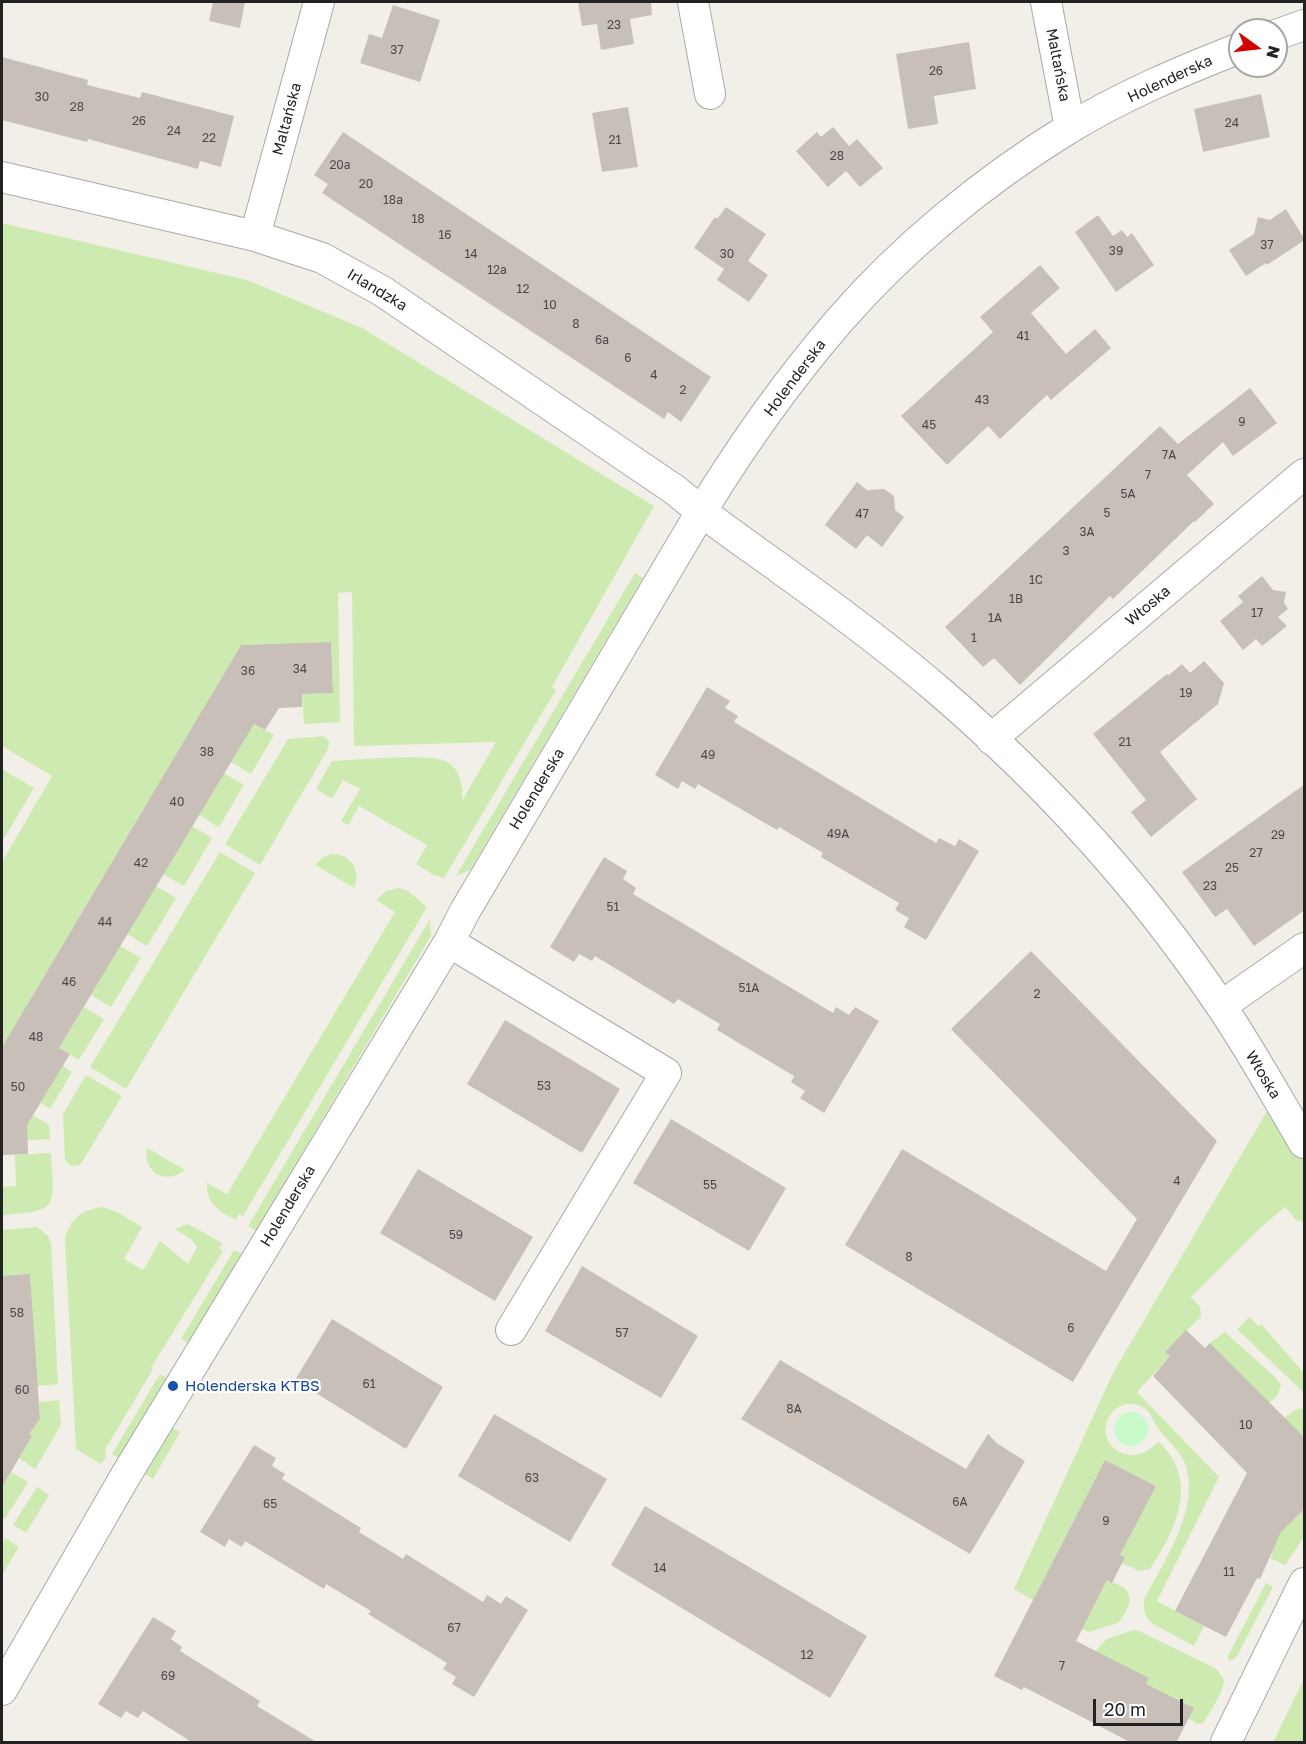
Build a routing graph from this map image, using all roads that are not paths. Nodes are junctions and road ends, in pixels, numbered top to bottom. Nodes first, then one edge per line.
1 (318, 2) edge
2 (693, 2) edge
3 (1046, 2) edge
4 (1305, 25) edge
5 (1288, 30) edge
6 (1228, 53) edge
7 (710, 94) dead end
8 (1070, 128) junction
9 (2, 177) edge
10 (255, 236) junction
11 (1305, 474) edge
12 (701, 512) junction
13 (991, 739) junction
14 (449, 942) junction
15 (1305, 948) edge
16 (1221, 1006) junction
17 (1305, 1143) edge
18 (511, 1330) dead end
19 (1305, 1582) edge
20 (2, 1690) edge
21 (1226, 1743) edge

1 - 10 street, Maltańska
2 - 7 street
3 - 8 street, Maltańska
4 - 5 street
6 - 8 street, Holenderska
8 - 12 street, Holenderska
9 - 10 street, Irlandzka
10 - 12 street, Irlandzka
11 - 13 street, Włoska
12 - 13 street, Włoska
12 - 14 street, Holenderska
13 - 16 street, Włoska
14 - 18 street
14 - 20 street, Holenderska
15 - 16 street
16 - 17 street, Włoska
19 - 21 street

